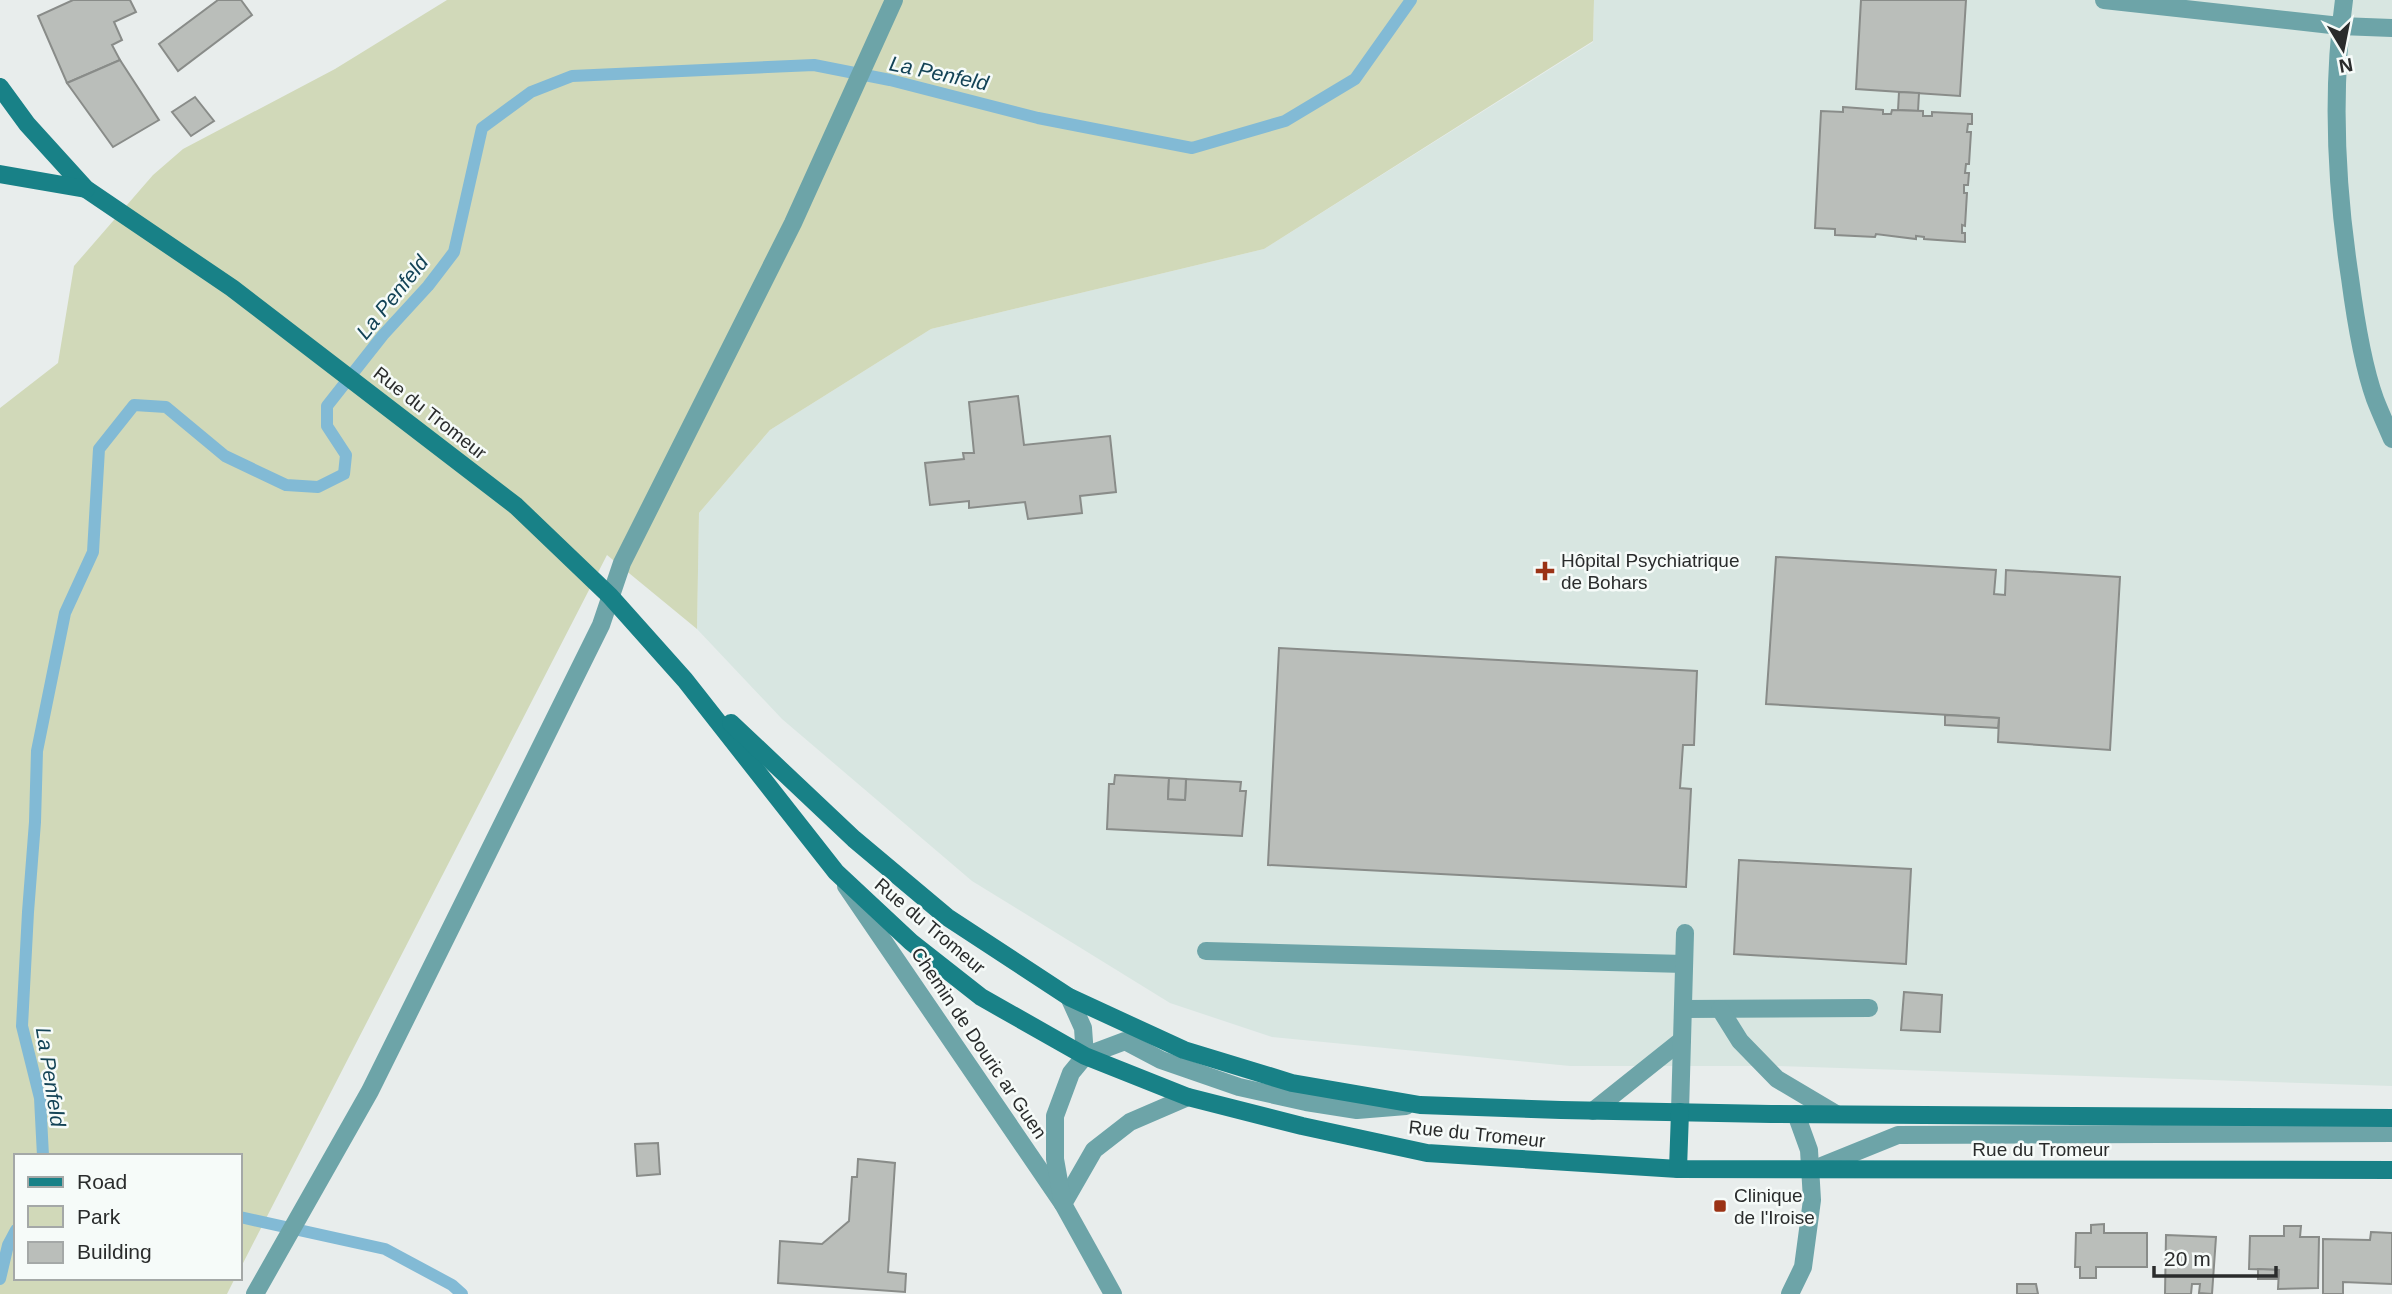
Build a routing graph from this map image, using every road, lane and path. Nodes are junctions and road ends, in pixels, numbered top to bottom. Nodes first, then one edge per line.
1 (2104, 0) edge
2 (2344, 0) edge
3 (892, 4) edge
4 (2340, 26) junction
5 (2392, 29) edge
6 (0, 86) edge
7 (0, 174) edge
8 (86, 189) junction
9 (2392, 439) edge
10 (610, 596) junction
11 (685, 680) junction
12 (836, 872) junction
13 (1685, 933) dead end
14 (1206, 951) dead end
15 (1684, 964) junction
16 (1069, 997) junction
17 (1869, 1008) dead end
18 (1683, 1009) junction
19 (1720, 1009) junction
20 (1682, 1040) junction
21 (1085, 1056) junction
22 (1188, 1097) junction
23 (1420, 1105) junction
24 (1593, 1111) junction
25 (1680, 1112) junction
26 (1796, 1114) junction
27 (1836, 1114) junction
28 (2392, 1118) edge
29 (2392, 1133) edge
30 (1678, 1169) junction
31 (1811, 1170) junction
32 (2392, 1170) edge
33 (1063, 1204) junction
34 (255, 1294) edge
35 (1113, 1294) edge
36 (1790, 1294) edge

1 - 4 street
2 - 4 street
3 - 10 street
4 - 5 street
4 - 9 street
6 - 8 main road, Rue du Tromeur
7 - 8 main road, Rue du Tromeur
8 - 10 main road, Rue du Tromeur
10 - 11 main road, Rue du Tromeur
10 - 34 street
11 - 12 main road, Rue du Tromeur
11 - 16 main road, Rue du Tromeur
12 - 21 main road, Rue du Tromeur
12 - 33 street, Chemin de Douric ar Guen
13 - 15 street
14 - 15 street
15 - 18 street
16 - 21 street
16 - 23 main road, Rue du Tromeur
17 - 19 street
18 - 19 street
18 - 20 street
19 - 27 street
20 - 24 street
20 - 25 street
21 - 22 main road, Rue du Tromeur
21 - 23 street
21 - 33 street, Chemin de Douric ar Guen
22 - 30 main road, Rue du Tromeur
22 - 33 street
23 - 24 main road, Rue du Tromeur
24 - 25 main road, Rue du Tromeur
25 - 26 main road, Rue du Tromeur
25 - 30 main road
26 - 27 main road, Rue du Tromeur
26 - 31 street
27 - 28 main road, Rue du Tromeur
29 - 31 street
30 - 31 main road, Rue du Tromeur
31 - 32 main road, Rue du Tromeur
31 - 36 street
33 - 35 street, Chemin de Douric ar Guen

